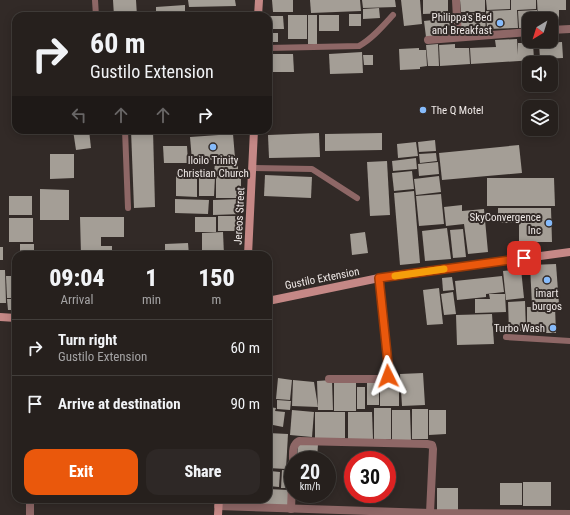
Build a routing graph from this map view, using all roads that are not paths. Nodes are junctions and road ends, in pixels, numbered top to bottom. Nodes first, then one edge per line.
1 (95, 0) edge
2 (259, 0) edge
3 (456, 0) edge
4 (96, 12) edge
5 (258, 12) edge
6 (393, 15) dead end
7 (570, 29) edge
8 (558, 30) edge
9 (522, 32) edge
10 (458, 37) junction
11 (428, 40) dead end
12 (272, 48) edge
13 (125, 134) edge
14 (254, 134) edge
15 (252, 168) junction
16 (357, 198) dead end
17 (128, 208) dead end
18 (248, 251) edge
19 (570, 252) edge
20 (379, 278) junction
21 (272, 299) edge
22 (0, 318) edge
23 (12, 318) edge
24 (506, 336) dead end
25 (570, 341) edge
26 (329, 379) dead end
27 (294, 451) edge
28 (30, 503) edge
29 (291, 503) edge
30 (218, 507) edge
31 (291, 510) junction
32 (430, 514) edge
33 (570, 514) edge
34 (30, 515) edge

1 - 4 lane
2 - 5 street
3 - 10 street
6 - 12 lane
7 - 8 street
9 - 10 street
10 - 11 street
13 - 17 lane
14 - 15 street, Jereos Street
15 - 16 lane
15 - 18 street, Jereos Street
19 - 20 street, Gustilo Extension
20 - 21 street, Gustilo Extension
20 - 26 street
22 - 23 street
24 - 25 lane
27 - 32 street
28 - 34 street
29 - 31 street
30 - 31 street
31 - 32 street
32 - 33 street

